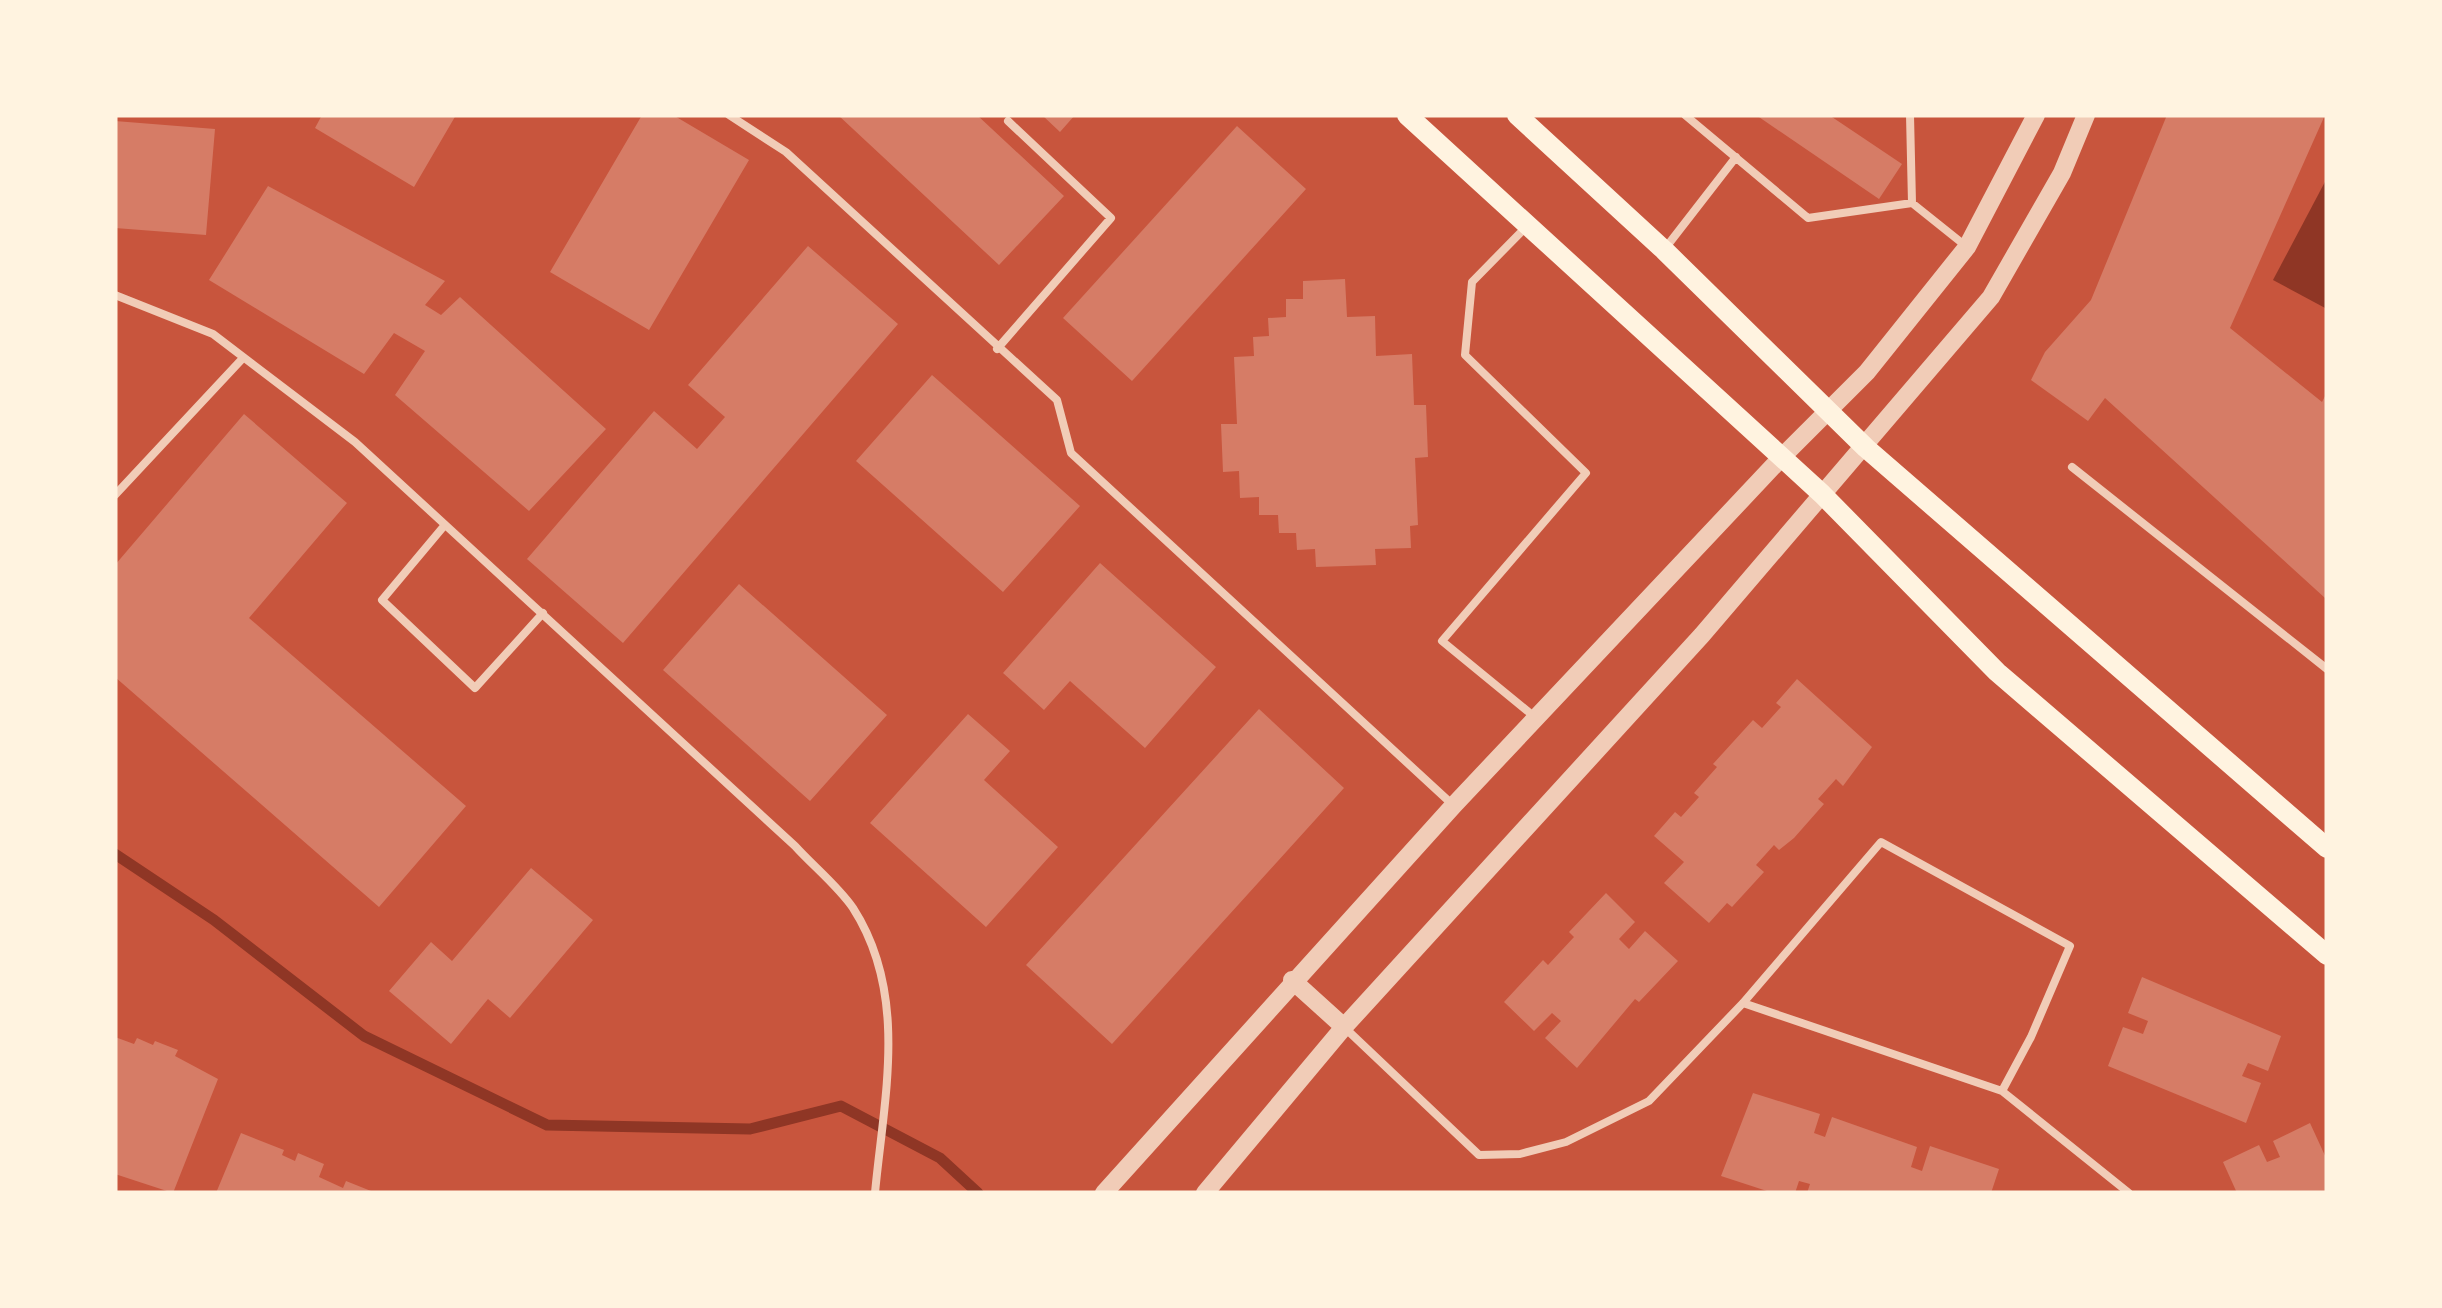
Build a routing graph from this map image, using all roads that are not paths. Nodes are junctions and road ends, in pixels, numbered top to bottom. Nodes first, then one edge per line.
1 (728, 115) edge
2 (1407, 115) edge
3 (1517, 115) edge
4 (1685, 115) edge
5 (2036, 115) edge
6 (2086, 115) edge
7 (1907, 116) edge
8 (1008, 121) dead end
9 (1736, 157) junction
10 (1912, 202) junction
11 (1526, 228) junction
12 (1967, 247) junction
13 (1664, 250) junction
14 (115, 295) edge
15 (997, 349) junction
16 (244, 358) junction
17 (1828, 410) junction
18 (1866, 448) junction
19 (1780, 458) junction
20 (2072, 467) dead end
21 (1822, 494) junction
22 (115, 495) edge
23 (444, 526) junction
24 (543, 614) junction
25 (2327, 669) edge
26 (1537, 719) junction
27 (1454, 805) junction
28 (2327, 848) edge
29 (2327, 955) edge
30 (1292, 980) junction
31 (1743, 1003) junction
32 (1344, 1027) junction
33 (2002, 1091) junction
34 (876, 1193) edge
35 (1104, 1193) edge
36 (1206, 1193) edge
37 (2129, 1193) edge

1 - 15 lane
2 - 11 main road
3 - 13 main road
4 - 9 lane
5 - 12 street
6 - 18 street
7 - 10 lane
8 - 15 lane
9 - 10 lane
9 - 13 lane
10 - 12 lane
11 - 19 main road
11 - 26 lane
12 - 17 street
13 - 17 main road
14 - 16 lane
15 - 27 lane
16 - 22 lane
16 - 23 lane
17 - 18 main road
17 - 19 street
18 - 21 street
18 - 28 main road
19 - 21 main road
19 - 26 street
20 - 25 lane
21 - 29 main road
21 - 32 street
23 - 24 lane
23 - 24 lane
24 - 34 lane
26 - 27 street
27 - 30 street
30 - 32 street
30 - 35 street
31 - 32 lane
31 - 33 lane
31 - 33 lane
32 - 36 street
33 - 37 lane

